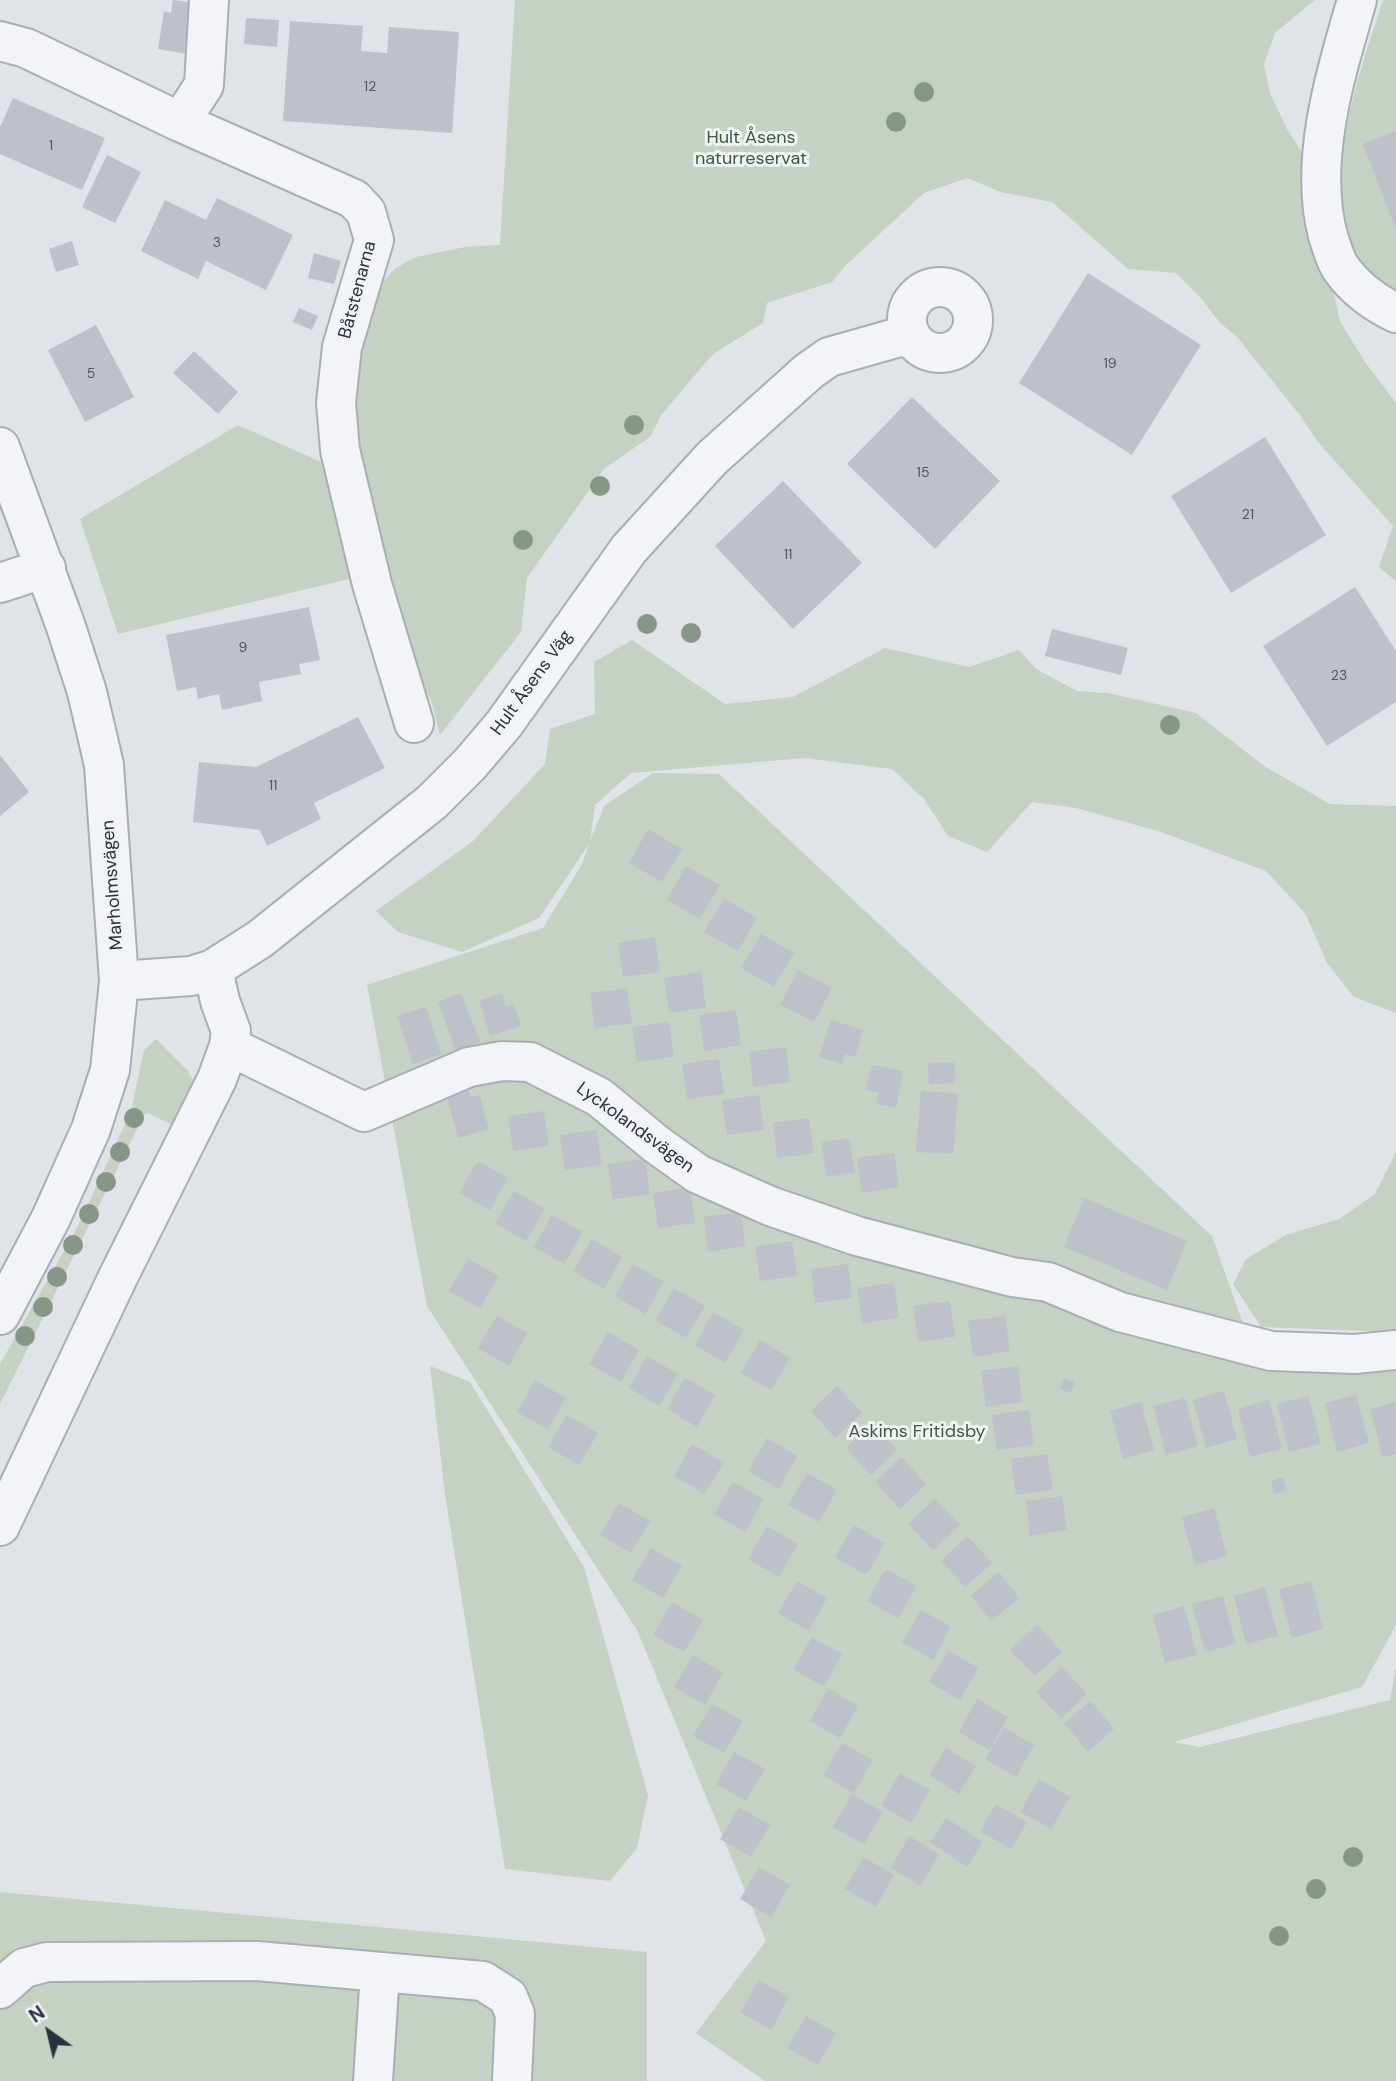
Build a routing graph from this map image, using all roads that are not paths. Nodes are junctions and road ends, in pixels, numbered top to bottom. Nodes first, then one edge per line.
1 (209, 0) edge
2 (1357, 0) edge
3 (0, 41) edge
4 (180, 122) junction
5 (1396, 313) edge
6 (910, 334) dead end
7 (0, 447) edge
8 (46, 568) junction
9 (0, 583) edge
10 (414, 723) dead end
11 (213, 969) junction
12 (119, 981) junction
13 (229, 1046) junction
14 (0, 1315) edge
15 (1396, 1350) edge
16 (0, 1526) edge
17 (380, 1972) junction
18 (0, 1989) edge
19 (373, 2081) edge
20 (512, 2081) edge

1 - 4 street
2 - 5 street
3 - 4 street, Båtstenarna
4 - 10 street, Båtstenarna
6 - 11 street, Hult Åsens Väg
7 - 8 street, Marholmsvägen
8 - 9 street
8 - 12 street, Marholmsvägen
11 - 12 street, Hult Åsens Väg
11 - 13 street
12 - 14 street, Marholmsvägen
13 - 15 street, Lyckolandsvägen
13 - 16 street
17 - 18 street
17 - 19 street
17 - 20 street

